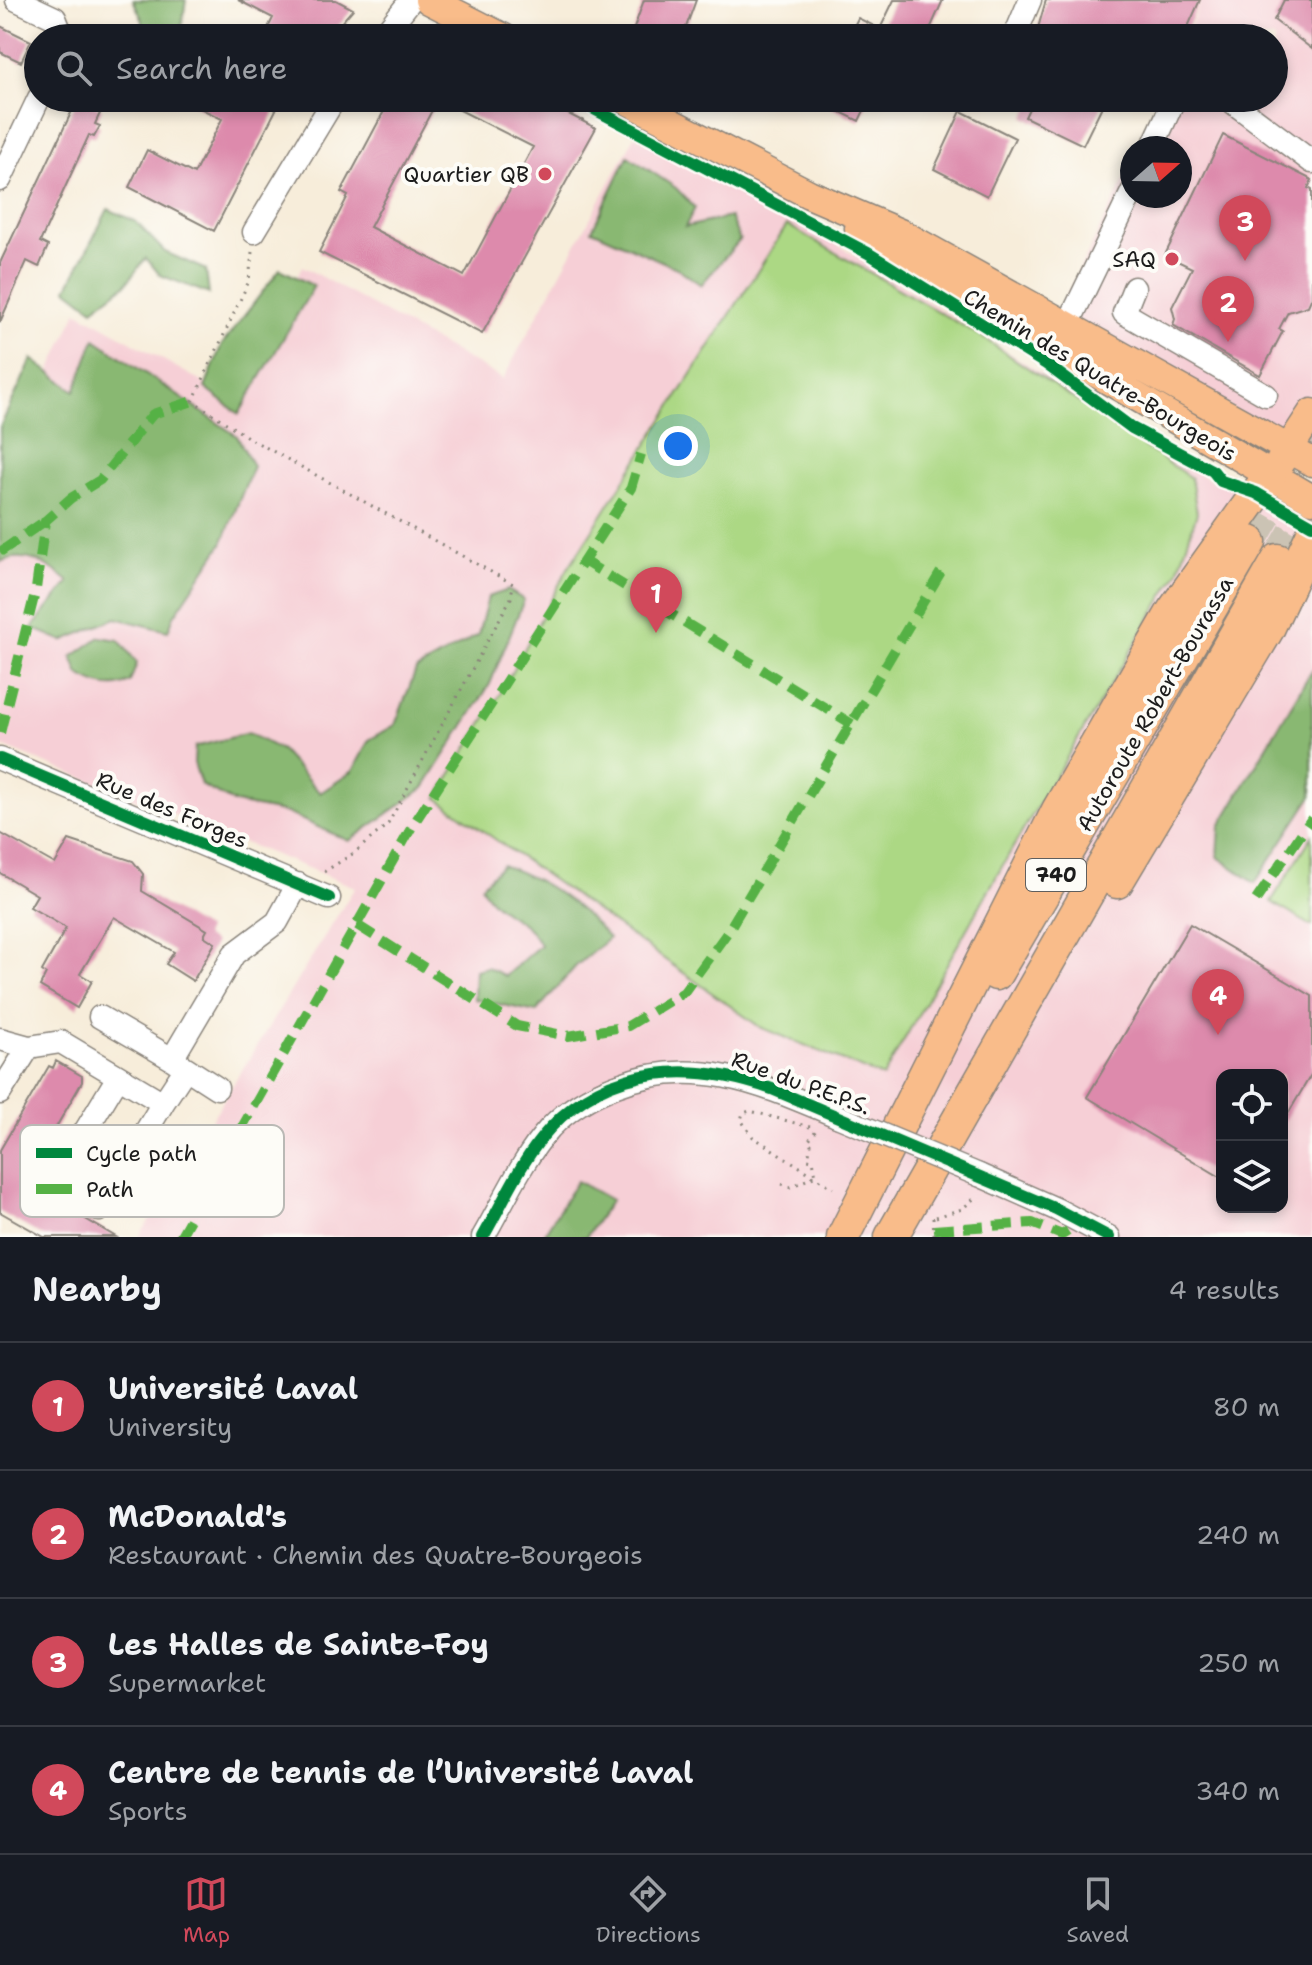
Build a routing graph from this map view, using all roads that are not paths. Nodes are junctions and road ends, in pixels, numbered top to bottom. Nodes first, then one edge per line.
1 (17, 0) edge
2 (411, 0) edge
3 (429, 0) edge
4 (1035, 2) edge
5 (58, 24) edge
6 (392, 24) edge
7 (476, 24) edge
8 (1022, 24) edge
9 (32, 112) edge
10 (327, 112) edge
11 (615, 112) edge
12 (1169, 112) edge
13 (1246, 112) edge
14 (1158, 136) edge
15 (1310, 158) edge
16 (0, 180) edge
17 (1124, 208) edge
18 (254, 232) road end
19 (1134, 288) dead end
20 (1062, 338) junction
21 (1266, 395) dead end
22 (1312, 413) edge
23 (1301, 456) edge
24 (1270, 475) junction
25 (1312, 499) edge
26 (1312, 535) edge
27 (1250, 542) tunnel mouth
28 (1278, 560) tunnel mouth
29 (0, 759) edge
30 (300, 885) junction
31 (329, 898) dead end
32 (100, 1017) dead end
33 (0, 1039) edge
34 (29, 1047) junction
35 (179, 1064) junction
36 (118, 1077) junction
37 (217, 1088) dead end
38 (0, 1093) edge
39 (163, 1103) junction
40 (965, 1107) junction
41 (89, 1125) edge
42 (150, 1125) edge
43 (846, 1196) junction
44 (483, 1237) edge
45 (841, 1237) edge
46 (891, 1237) edge
47 (1109, 1237) edge

1 - 5 street
2 - 6 street
3 - 7 main road
4 - 8 street
9 - 16 street
10 - 18 street
11 - 20 main road, Chemin des Quatre-Bourgeois
12 - 14 street
13 - 15 street
17 - 20 street
19 - 21 street
20 - 23 main road, Chemin des Quatre-Bourgeois
20 - 24 main road, Chemin des Quatre-Bourgeois
22 - 23 main road
23 - 24 main road
24 - 25 main road, Chemin des Quatre-Bourgeois
24 - 43 highway
26 - 40 highway
27 - 43 highway, Autoroute Robert-Bourassa / 740
28 - 40 highway, Autoroute Robert-Bourassa / 740
29 - 30 street, Rue des Forges
30 - 31 street, Rue des Forges
30 - 35 street
32 - 35 street
33 - 34 street
34 - 36 street
34 - 38 street
35 - 37 street
35 - 39 street
36 - 39 street
36 - 41 street
39 - 42 street
40 - 46 highway, Autoroute Robert-Bourassa / 740
43 - 45 highway
44 - 47 street, Rue du P.E.P.S., bridge

